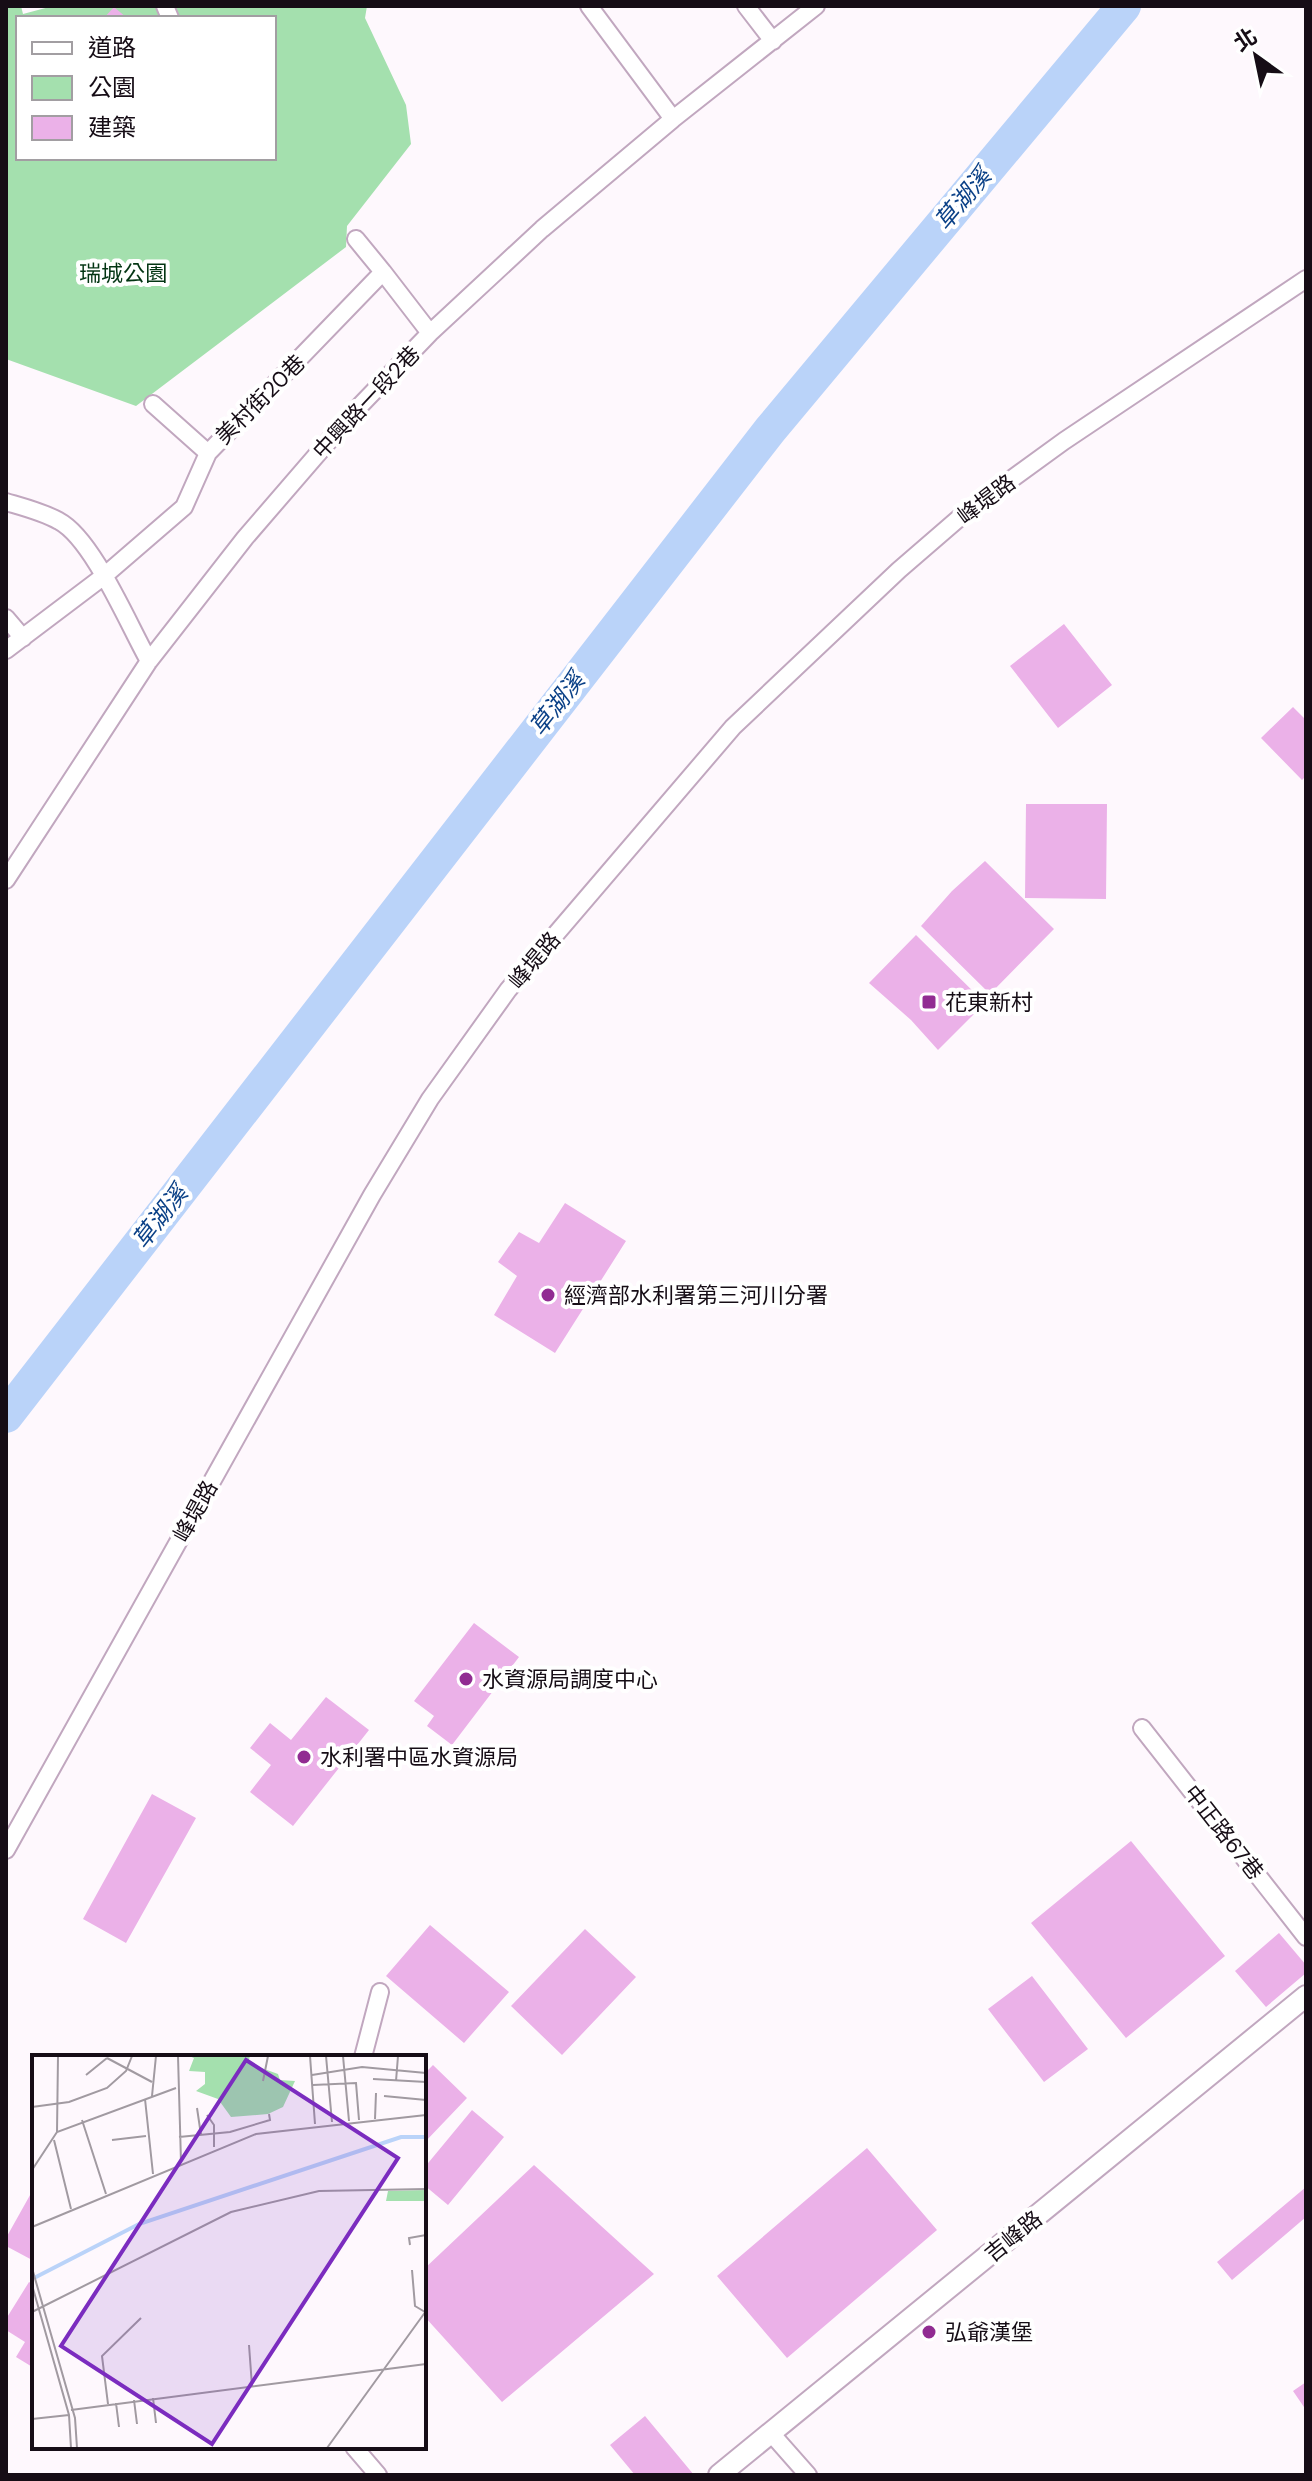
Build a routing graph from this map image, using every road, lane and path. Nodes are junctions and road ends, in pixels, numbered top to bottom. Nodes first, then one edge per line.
1 (589, 6) edge
2 (746, 6) edge
3 (816, 6) edge
4 (773, 41) junction
5 (673, 119) junction
6 (356, 239) dead end
7 (383, 272) junction
8 (1306, 279) edge
9 (430, 333) junction
10 (153, 404) dead end
11 (208, 453) junction
12 (6, 502) edge
13 (104, 576) junction
14 (6, 618) edge
15 (23, 638) junction
16 (6, 650) edge
17 (149, 661) junction
18 (6, 880) edge
19 (1142, 1728) dead end
20 (6, 1850) edge
21 (1306, 1937) edge
22 (380, 1992) dead end
23 (1306, 1996) edge
24 (364, 2055) edge
25 (770, 2432) junction
26 (356, 2449) edge
27 (378, 2475) edge
28 (719, 2475) edge
29 (808, 2475) edge

1 - 5 street
2 - 4 street
3 - 4 street, 中興路一段2巷
4 - 5 street, 中興路一段2巷
5 - 9 street, 中興路一段2巷
6 - 7 street
7 - 9 street
7 - 11 street, 美村街20巷
8 - 20 street, 峰堤路
9 - 17 street, 中興路一段2巷
10 - 11 street
11 - 13 street, 美村街20巷
12 - 13 street
13 - 15 street, 美村街20巷
13 - 17 street
14 - 15 street
15 - 16 street, 美村街20巷
17 - 18 street, 中興路一段2巷
19 - 21 street, 中正路67巷
22 - 24 street
23 - 25 street, 吉峰路
25 - 28 street, 吉峰路
25 - 29 street
26 - 27 street

